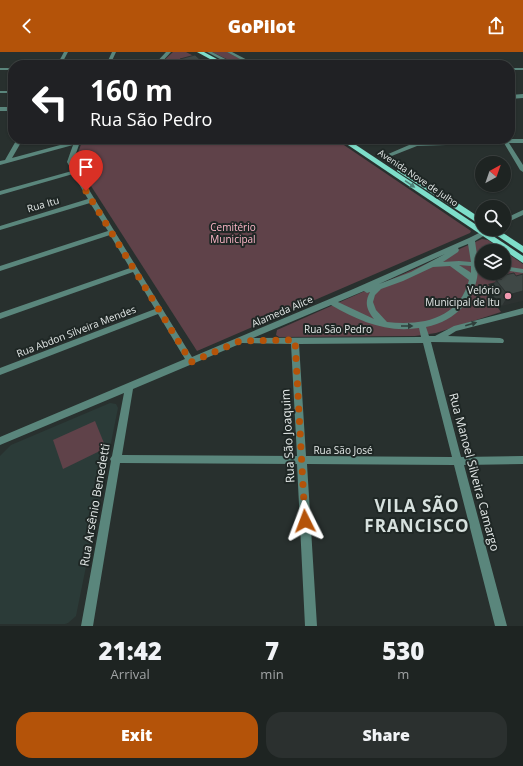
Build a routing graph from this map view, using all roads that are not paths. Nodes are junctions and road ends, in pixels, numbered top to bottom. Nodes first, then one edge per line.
1 (169, 52) edge
2 (209, 52) edge
3 (229, 52) edge
4 (198, 54) edge
5 (161, 60) edge
6 (207, 60) edge
7 (213, 60) edge
8 (224, 60) edge
9 (245, 60) edge
10 (17, 144) edge
11 (67, 144) edge
12 (77, 144) edge
13 (350, 144) edge
14 (361, 144) edge
15 (411, 144) edge
16 (507, 144) edge
17 (382, 158) junction
18 (8, 160) junction
19 (0, 163) edge
20 (523, 170) edge
21 (75, 172) junction
22 (0, 193) edge
23 (92, 200) junction
24 (523, 212) edge
25 (475, 218) edge
26 (511, 218) edge
27 (475, 221) edge
28 (0, 228) edge
29 (112, 232) junction
30 (478, 236) edge
31 (496, 236) edge
32 (499, 236) edge
33 (468, 242) junction
34 (523, 250) edge
35 (523, 260) edge
36 (475, 262) edge
37 (451, 264) junction
38 (427, 267) junction
39 (0, 269) edge
40 (134, 269) junction
41 (511, 269) edge
42 (475, 270) edge
43 (475, 271) edge
44 (523, 271) edge
45 (511, 277) edge
46 (475, 278) edge
47 (522, 279) edge
48 (380, 287) junction
49 (354, 292) junction
50 (331, 302) junction
51 (160, 310) junction
52 (523, 311) edge
53 (0, 316) edge
54 (422, 325) junction
55 (385, 326) junction
56 (295, 340) junction
57 (430, 340) junction
58 (240, 341) junction
59 (500, 341) dead end
60 (191, 362) junction
61 (0, 372) edge
62 (129, 388) junction
63 (0, 441) edge
64 (115, 459) junction
65 (302, 460) junction
66 (523, 460) edge
67 (458, 461) junction
68 (87, 626) edge
69 (311, 626) edge
70 (501, 626) edge

1 - 5 street
2 - 8 street
3 - 9 street
4 - 6 main road
4 - 7 main road
10 - 18 street
11 - 18 street
12 - 21 street
13 -> 27 main road, Avenida Nove de Julho
14 - 17 main road, Avenida Nove de Julho
15 - 17 street
16 - 20 street
17 - 25 main road, Avenida Nove de Julho
18 - 19 street
21 - 22 street
21 - 23 street
23 - 28 street, Rua Itu
23 - 29 street
24 - 26 street
29 - 39 street
29 - 40 street
30 - 33 street, Alameda Alice
31 - 35 main road
32 - 34 main road
33 - 36 street
33 - 38 street
33 - 49 street, Alameda Alice
37 - 38 street
37 - 42 street
37 - 43 street
38 - 48 street
40 - 51 street
40 - 53 street
41 - 44 street
44 - 47 street
45 - 47 street
46 - 54 street
48 - 49 street
48 - 55 street
49 - 50 street, Alameda Alice
50 - 55 street
50 - 58 street, Alameda Alice
51 - 60 street
51 - 61 street, Rua Abdon Silveira Mendes
57 -> 52 street, Rua São Pedro
55 -> 54 street
54 - 57 street, Rua Manoel Silveira Camargo
56 - 57 street, Rua São Pedro
56 - 58 street, Rua São Pedro
56 - 65 street, Rua São Joaquim
57 - 59 street, Rua São Pedro
57 - 67 street, Rua Manoel Silveira Camargo
58 - 60 street, Alameda Alice
60 - 62 street, Alameda Alice
62 - 63 street, Alameda Alice
62 - 64 street, Rua Arsênio Benedetti
64 - 65 street, Rua São José
64 - 68 street, Rua Arsênio Benedetti
65 - 67 street, Rua São José
65 - 69 street, Rua São Joaquim
66 - 67 street, Rua São José
67 - 70 street, Rua Manoel Silveira Camargo

